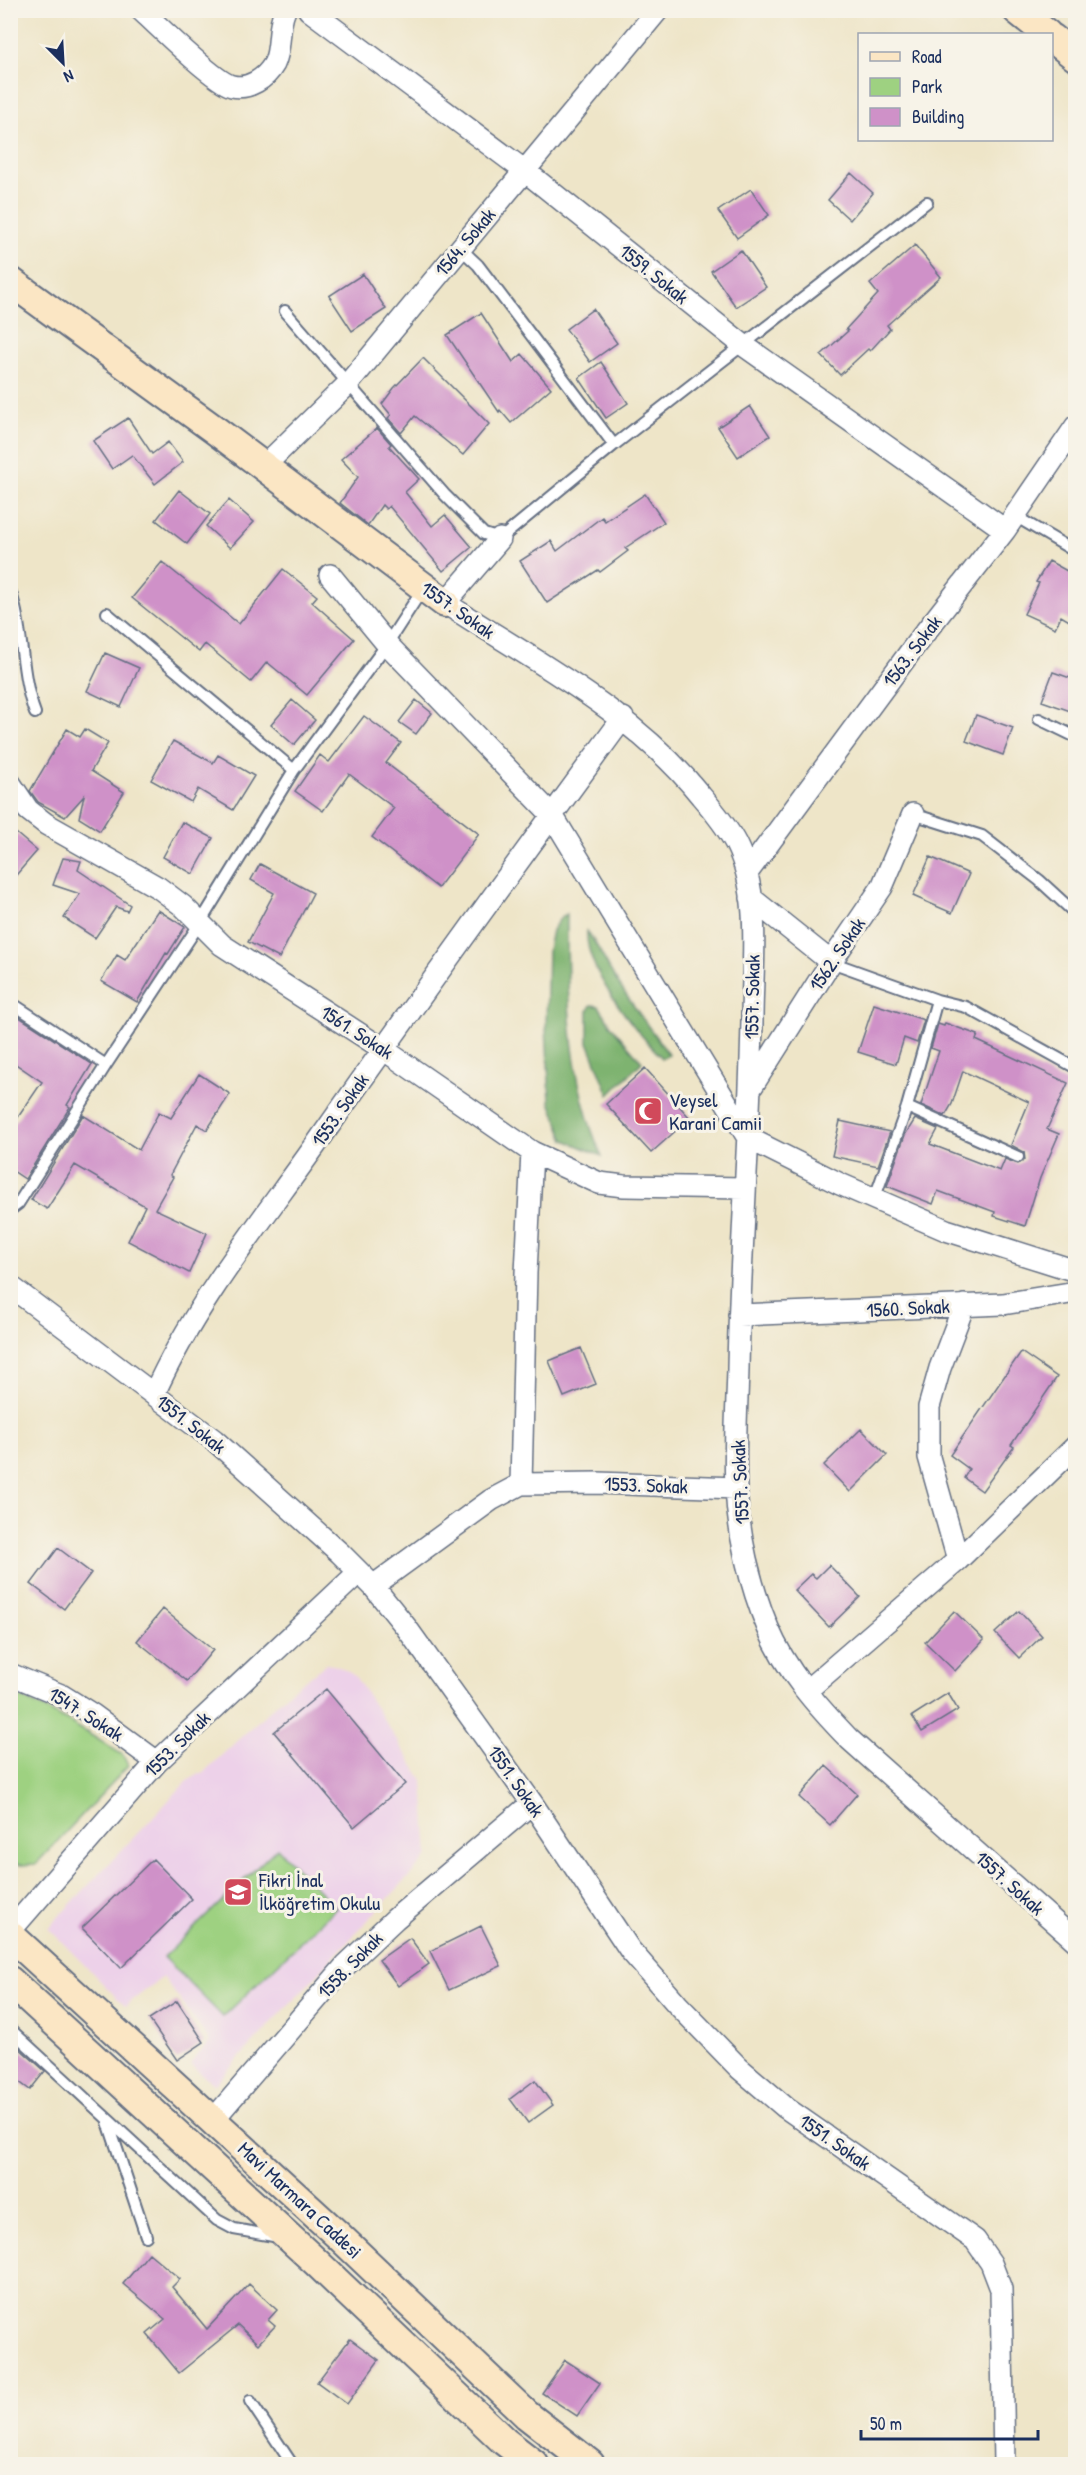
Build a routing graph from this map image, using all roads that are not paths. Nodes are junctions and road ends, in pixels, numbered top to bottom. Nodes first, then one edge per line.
1 (141, 10) edge
2 (285, 10) edge
3 (309, 10) edge
4 (658, 10) edge
5 (1017, 10) edge
6 (1046, 33) edge
7 (1053, 39) edge
8 (1076, 57) edge
9 (525, 171) junction
10 (927, 202) dead end
11 (460, 248) junction
12 (10, 281) edge
13 (285, 312) dead end
14 (743, 345) junction
15 (348, 384) junction
16 (1076, 426) edge
17 (614, 445) junction
18 (263, 467) junction
19 (1010, 523) junction
20 (500, 539) junction
21 (1076, 552) edge
22 (330, 575) dead end
23 (10, 590) edge
24 (434, 595) junction
25 (107, 613) dead end
26 (387, 644) junction
27 (35, 713) dead end
28 (622, 718) junction
29 (1039, 719) dead end
30 (1076, 737) edge
31 (294, 770) junction
32 (10, 783) edge
33 (552, 814) junction
34 (913, 814) joint
35 (747, 873) junction
36 (751, 898) junction
37 (1076, 914) edge
38 (200, 923) junction
39 (831, 962) junction
40 (937, 1000) junction
41 (10, 1002) edge
42 (383, 1049) junction
43 (106, 1065) junction
44 (1076, 1068) edge
45 (750, 1089) junction
46 (906, 1107) junction
47 (748, 1138) junction
48 (532, 1152) junction
49 (1018, 1157) dead end
50 (744, 1188) junction
51 (874, 1200) junction
52 (10, 1210) edge
53 (1076, 1271) edge
54 (10, 1286) edge
55 (1076, 1292) edge
56 (964, 1305) junction
57 (739, 1315) junction
58 (154, 1394) junction
59 (1076, 1446) edge
60 (521, 1484) junction
61 (736, 1488) junction
62 (958, 1560) junction
63 (366, 1579) junction
64 (10, 1674) edge
65 (806, 1691) junction
66 (157, 1762) junction
67 (532, 1803) junction
68 (10, 1933) edge
69 (1073, 1934) edge
70 (10, 1982) edge
71 (10, 2029) edge
72 (107, 2120) junction
73 (213, 2120) junction
74 (146, 2236) dead end
75 (291, 2239) junction
76 (250, 2401) dead end
77 (292, 2464) edge
78 (534, 2464) edge
79 (590, 2464) edge
80 (1004, 2464) edge

1 - 2 street
3 - 9 street, 1559. Sokak
4 - 9 street, 1564. Sokak
5 - 6 street
7 - 8 street
9 - 11 street, 1564. Sokak
9 - 14 street, 1559. Sokak
10 - 14 lane
11 - 15 street, 1564. Sokak
11 - 17 lane
12 - 18 street, 1557. Sokak
13 - 15 lane
14 - 17 lane
14 - 19 street, 1559. Sokak
15 - 18 street, 1564. Sokak
15 - 20 lane
16 - 19 street, 1563. Sokak
17 - 20 lane
18 - 24 street, 1557. Sokak
19 - 21 lane
19 - 35 street, 1563. Sokak
20 - 24 street
22 - 26 street
23 - 27 lane
24 - 26 lane
24 - 28 street, 1557. Sokak
25 - 31 lane
26 - 31 lane
26 - 33 street
28 - 33 street, 1553. Sokak
28 - 35 street, 1557. Sokak
29 - 30 lane
31 - 38 lane
32 - 38 street, 1561. Sokak
33 - 42 street, 1553. Sokak
33 - 47 street
34 - 37 lane
34 - 39 street, 1562. Sokak
35 - 36 street, 1557. Sokak
36 - 39 street
36 - 45 street, 1557. Sokak
38 - 42 street, 1561. Sokak
38 - 43 lane
39 - 40 lane
39 - 45 street, 1562. Sokak
40 - 44 lane
40 - 46 lane
41 - 43 lane
42 - 48 street, 1561. Sokak
42 - 58 street, 1553. Sokak
43 - 52 lane
45 - 47 street, 1557. Sokak
46 - 49 lane
46 - 51 lane
47 - 50 street, 1557. Sokak
47 - 51 street
48 - 50 street, 1561. Sokak
48 - 60 street
50 - 57 street, 1557. Sokak
51 - 53 street
54 - 58 street, 1551. Sokak
55 - 56 street, 1560. Sokak
56 - 57 street, 1560. Sokak
56 - 62 street
57 - 61 street, 1557. Sokak
58 - 63 street, 1551. Sokak
59 - 62 street
60 - 61 street, 1553. Sokak
60 - 63 street, 1553. Sokak
61 - 65 street, 1557. Sokak
62 - 65 street
63 - 66 street, 1553. Sokak
63 - 67 street, 1551. Sokak
64 - 66 street, 1547. Sokak
65 - 69 street, 1557. Sokak
66 - 68 street, 1553. Sokak
67 - 73 street, 1558. Sokak
67 - 80 street, 1551. Sokak
68 - 73 street, Mavi Marmara Caddesi
70 - 75 street
71 - 72 lane
72 - 74 lane
72 - 75 lane
73 - 79 street, Mavi Marmara Caddesi
75 - 78 street
76 - 77 lane

